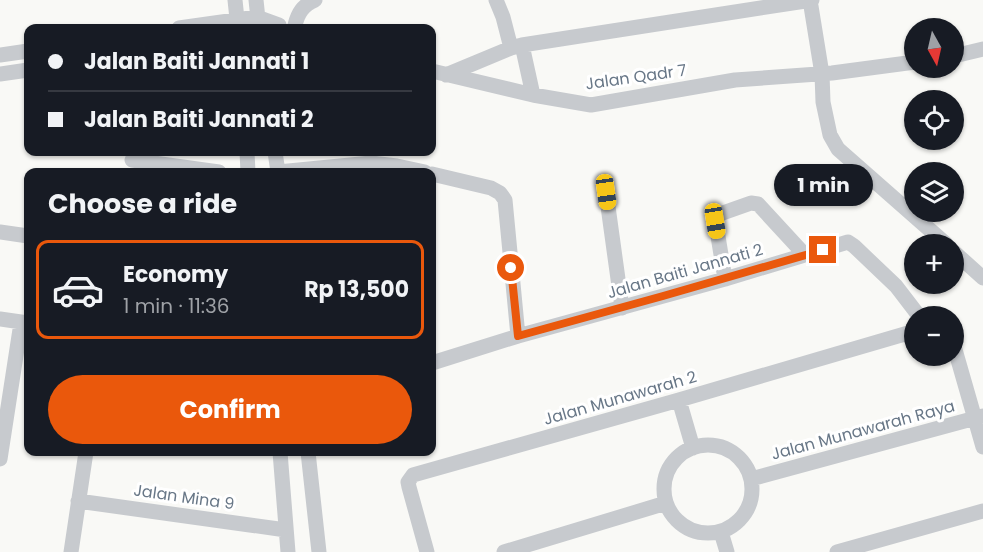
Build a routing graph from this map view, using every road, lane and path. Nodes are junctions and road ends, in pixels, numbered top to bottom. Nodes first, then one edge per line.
1 (235, 0) edge
2 (256, 0) edge
3 (315, 0) edge
4 (496, 0) edge
5 (811, 0) edge
6 (237, 19) junction
7 (258, 23) edge
8 (205, 24) edge
9 (288, 24) edge
10 (517, 46) junction
11 (983, 50) edge
12 (24, 52) edge
13 (964, 54) edge
14 (0, 55) edge
15 (904, 64) edge
16 (24, 71) edge
17 (439, 73) edge
18 (0, 74) edge
19 (827, 74) junction
20 (533, 95) junction
21 (132, 161) edge
22 (187, 168) edge
23 (319, 168) edge
24 (393, 168) edge
25 (436, 175) edge
26 (606, 192) dead end
27 (0, 232) edge
28 (935, 234) edge
29 (24, 235) edge
30 (805, 255) junction
31 (964, 261) edge
32 (983, 278) edge
33 (724, 279) junction
34 (911, 306) edge
35 (622, 308) junction
36 (0, 319) edge
37 (24, 323) edge
38 (24, 328) edge
39 (904, 335) edge
40 (518, 336) junction
41 (436, 362) edge
42 (961, 366) edge
43 (679, 400) junction
44 (979, 417) edge
45 (983, 447) edge
46 (693, 448) junction
47 (85, 456) edge
48 (280, 456) edge
49 (308, 456) edge
50 (0, 459) edge
51 (751, 479) junction
52 (78, 501) junction
53 (666, 503) junction
54 (983, 511) edge
55 (286, 530) junction
56 (721, 532) junction
57 (71, 552) edge
58 (288, 552) edge
59 (319, 552) edge
60 (427, 552) edge
61 (504, 552) edge
62 (727, 552) edge
63 (837, 552) edge

1 - 6 street
2 - 7 street
3 - 9 street
4 - 10 street
5 - 10 street
5 - 19 street
6 - 7 street
6 - 8 street
10 - 17 street
10 - 20 street
11 - 13 street
12 - 14 street
15 - 19 street, Jalan Qadr 7
16 - 18 street
17 - 20 street, Jalan Qadr 7
19 - 20 street, Jalan Qadr 7
19 - 28 street
21 - 22 street
23 - 24 street
25 - 40 street
26 - 35 street
27 - 29 street
30 - 33 street, Jalan Baiti Jannati 2
30 - 33 street
30 - 34 street, Jalan Baiti Jannati 2
31 - 32 street
33 - 35 street, Jalan Baiti Jannati 2
35 - 40 street, Jalan Baiti Jannati 2
36 - 37 street
38 - 50 street
39 - 43 street, Jalan Munawarah 2
40 - 41 street, Jalan Baiti Jannati 2
42 - 44 street
43 - 46 street
43 - 60 street, Jalan Munawarah 2
44 - 45 street
44 - 51 street, Jalan Munawarah Raya
46 - 51 street
46 - 53 street
47 - 52 street
48 - 55 street
49 - 59 street
51 - 56 street
52 - 55 street, Jalan Mina 9
52 - 57 street
53 - 56 street
53 - 61 street
54 - 63 street
55 - 58 street
56 - 62 street

